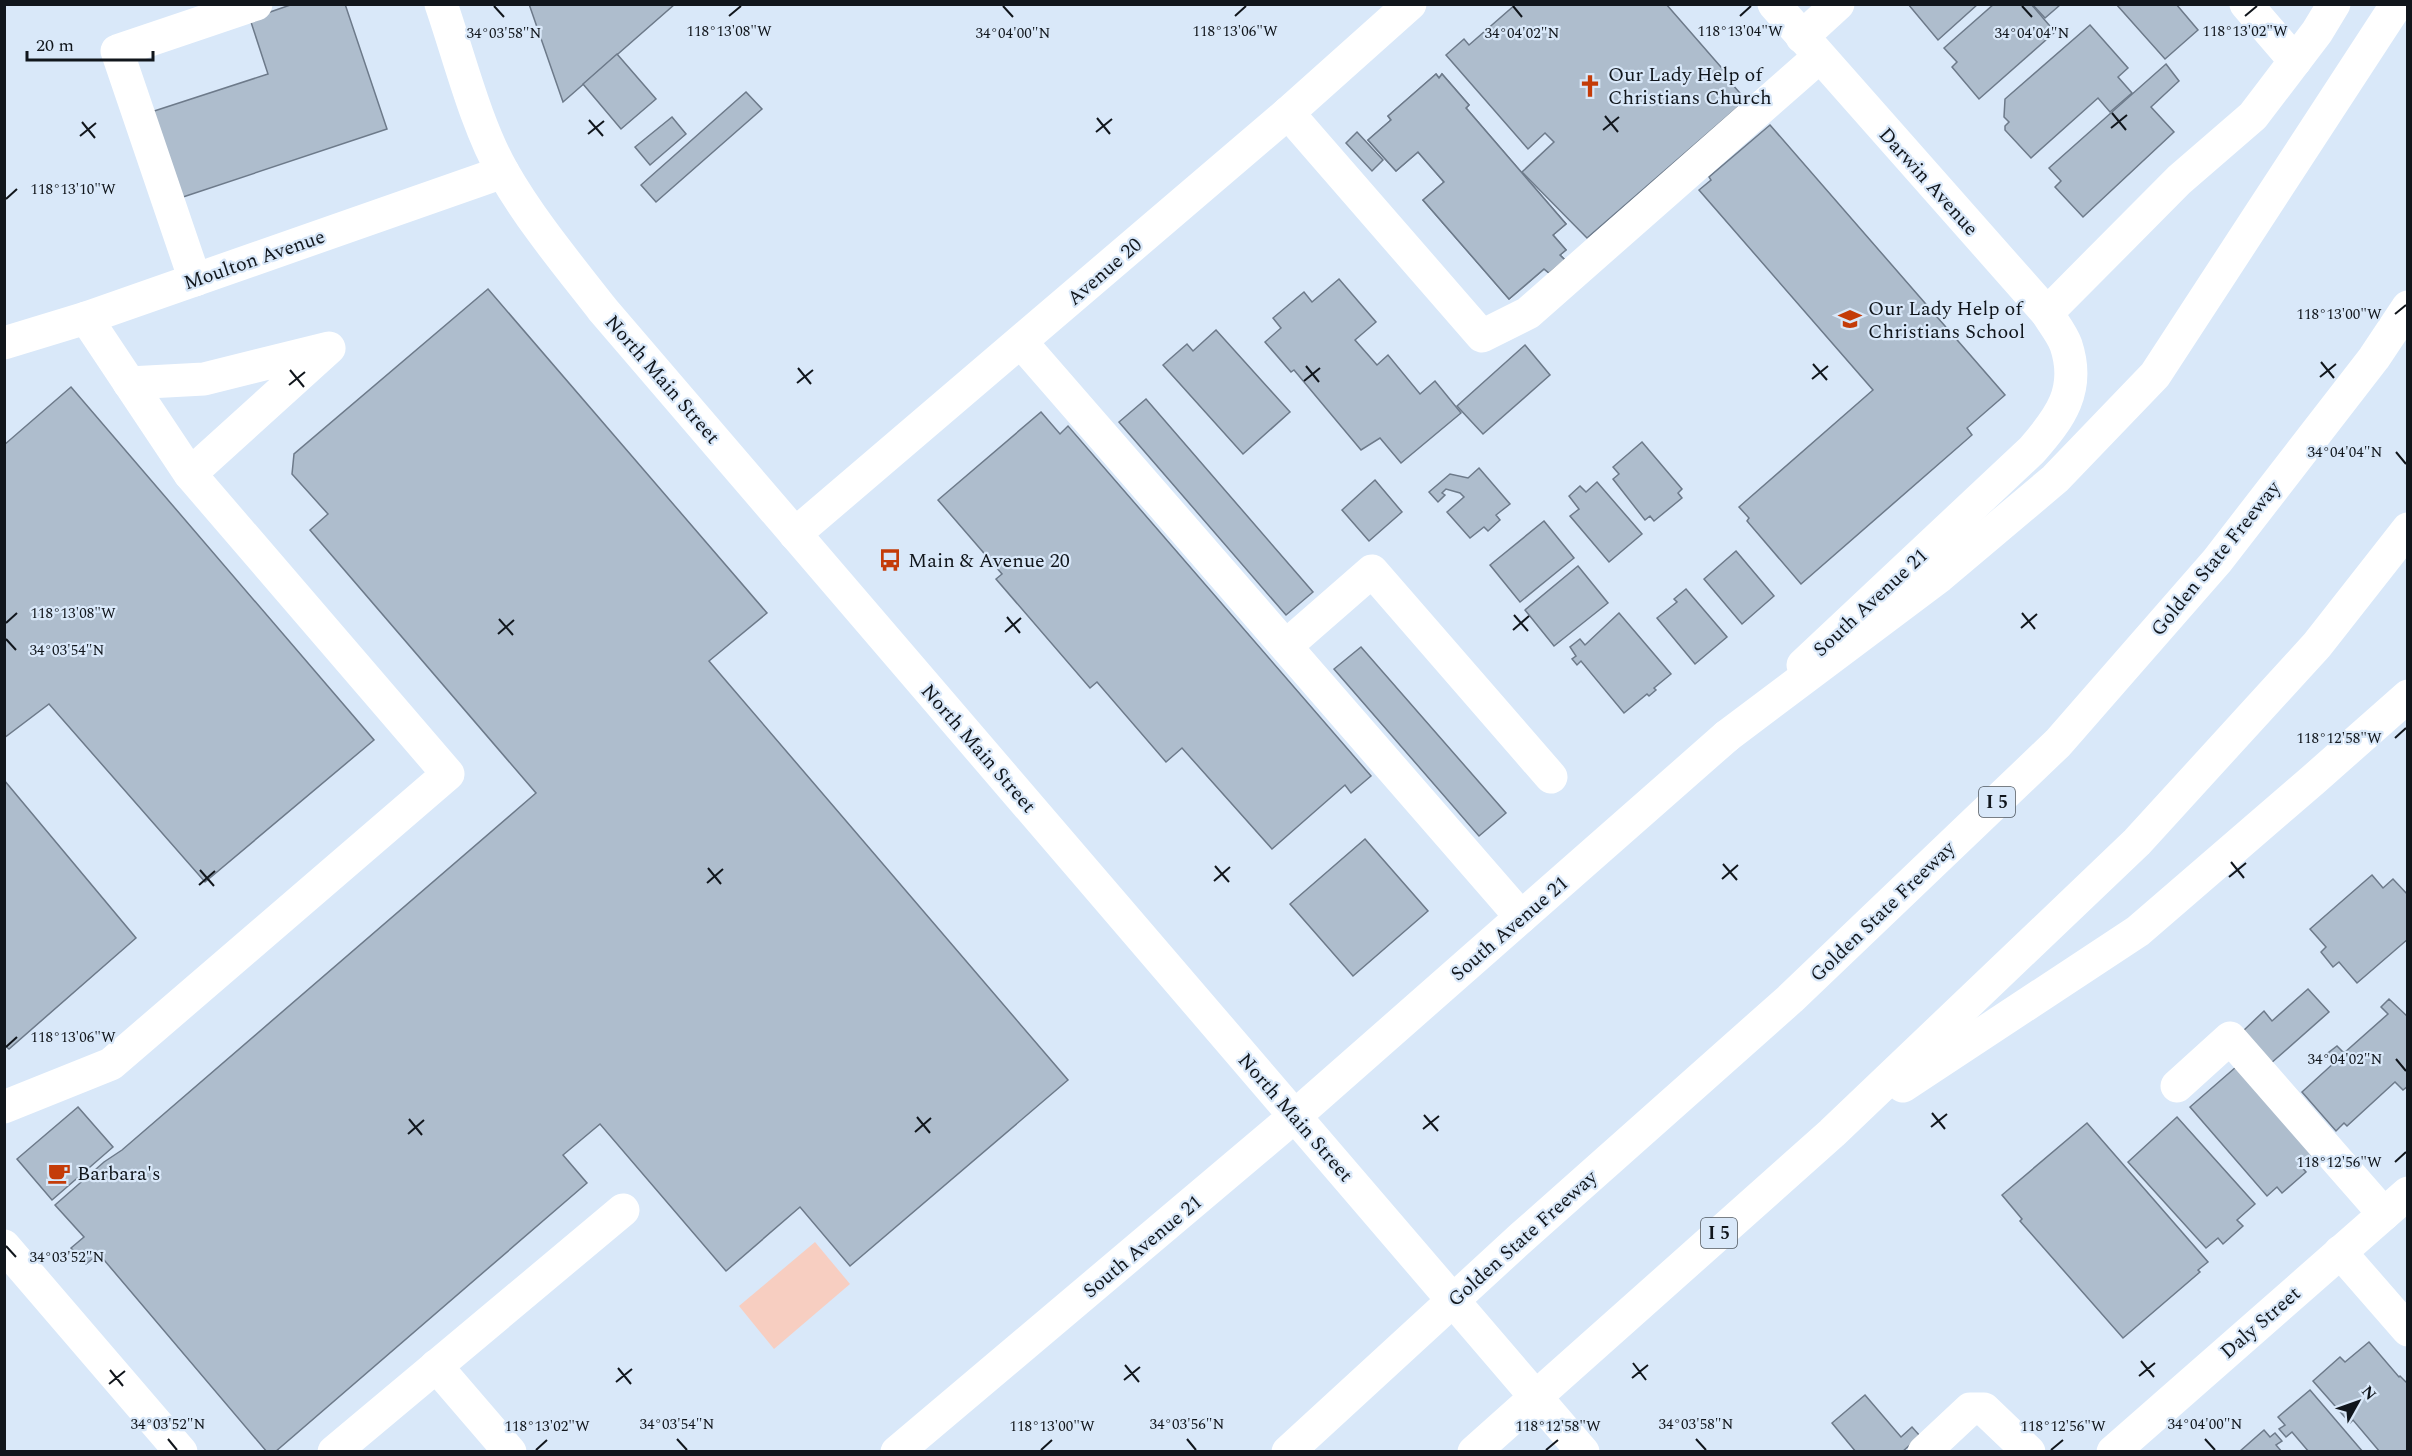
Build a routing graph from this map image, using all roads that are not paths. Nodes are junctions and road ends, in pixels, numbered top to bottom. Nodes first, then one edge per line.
1 (256, 4) edge
2 (441, 4) edge
3 (1410, 4) edge
4 (1774, 4) edge
5 (1838, 4) edge
6 (2246, 4) edge
7 (2334, 4) edge
8 (2397, 4) edge
9 (1810, 47) junction
10 (2295, 61) junction
11 (1287, 113) junction
12 (502, 172) junction
13 (195, 280) junction
14 (2408, 307) edge
15 (2047, 313) junction
16 (86, 318) junction
17 (1021, 342) junction
18 (4, 343) edge
19 (2071, 365) joint
20 (129, 383) junction
21 (190, 474) junction
22 (2408, 529) edge
23 (795, 534) junction
24 (1286, 646) junction
25 (2408, 696) edge
26 (1727, 736) junction
27 (1551, 777) dead end
28 (1521, 917) junction
29 (2177, 1086) dead end
30 (4, 1107) edge
31 (1295, 1116) junction
32 (1832, 1133) junction
33 (2396, 1203) edge
34 (623, 1210) dead end
35 (4, 1246) edge
36 (2340, 1252) junction
37 (2408, 1330) edge
38 (436, 1366) junction
39 (1476, 1450) edge
40 (181, 1452) edge
41 (334, 1452) edge
42 (510, 1452) edge
43 (897, 1452) edge
44 (1288, 1452) edge
45 (1583, 1452) edge
46 (1924, 1452) edge
47 (2029, 1452) edge
48 (2113, 1452) edge

1 - 13 main road
2 - 12 main road, North Main Street
3 - 11 main road, Avenue 20
4 - 9 main road, Darwin Avenue
5 - 9 main road
6 - 10 main road
7 - 10 main road
8 - 26 main road
9 - 11 main road
9 - 15 main road, Darwin Avenue
10 - 15 main road
11 - 17 main road, Avenue 20
12 - 13 main road, Moulton Avenue
12 - 23 main road, North Main Street
13 - 16 main road, Moulton Avenue
14 - 44 main road, Golden State Freeway / I 5
15 - 19 main road, Darwin Avenue
16 - 18 main road, Moulton Avenue
16 - 20 main road
17 - 23 main road, Avenue 20
17 - 24 main road
19 - 26 main road, South Avenue 21
20 - 21 main road
20 - 21 main road
21 - 30 main road
22 - 32 main road, I 5
23 - 31 main road, North Main Street
24 - 27 main road
24 - 28 main road
25 - 32 main road
26 - 28 main road, South Avenue 21
28 - 31 main road, South Avenue 21
29 - 33 main road
31 - 43 main road, South Avenue 21
31 - 45 main road, North Main Street
32 - 39 main road, I 5
33 - 36 main road, Daly Street
34 - 38 main road
35 - 40 main road
36 - 37 main road
36 - 48 main road, Daly Street
38 - 41 main road
38 - 42 main road
46 - 47 main road

